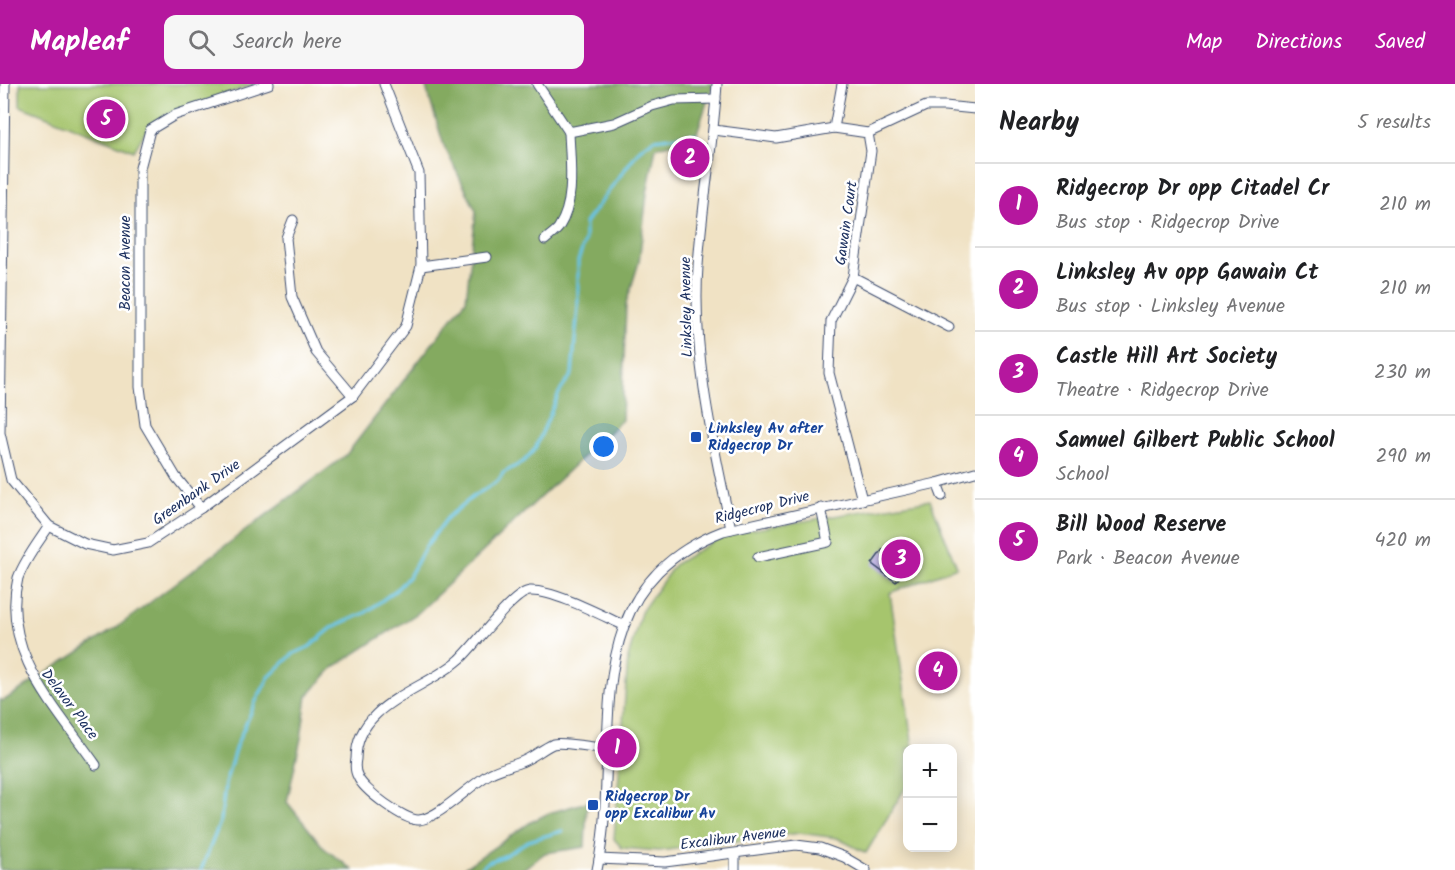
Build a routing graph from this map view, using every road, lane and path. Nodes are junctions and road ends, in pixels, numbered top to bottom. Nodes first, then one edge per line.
1 (4, 84) edge
2 (269, 84) edge
3 (384, 84) edge
4 (537, 84) edge
5 (717, 84) edge
6 (842, 84) edge
7 (717, 99) junction
8 (975, 109) edge
9 (834, 128) junction
10 (714, 130) junction
11 (569, 132) junction
12 (868, 133) junction
13 (292, 220) dead end
14 (545, 240) dead end
15 (487, 257) dead end
16 (421, 266) junction
17 (853, 277) junction
18 (949, 327) dead end
19 (353, 396) junction
20 (975, 472) edge
21 (937, 483) junction
22 (942, 496) dead end
23 (862, 500) junction
24 (201, 508) junction
25 (821, 508) junction
26 (49, 526) junction
27 (731, 529) junction
28 (758, 556) dead end
29 (623, 625) junction
30 (607, 749) junction
31 (96, 765) dead end
32 (735, 854) junction
33 (599, 859) junction
34 (597, 870) edge
35 (735, 870) edge
36 (866, 870) edge

1 - 26 street, Greenbank Drive
2 - 24 street, Beacon Avenue
3 - 16 street, Greenbank Drive
4 - 11 street
5 - 7 street, Linksley Avenue
6 - 9 street
7 - 10 street, Linksley Avenue
7 - 11 street
8 - 12 street
9 - 10 street
9 - 12 street
10 - 27 street, Linksley Avenue
11 - 14 street
12 - 17 street, Gawain Court
13 - 19 street
15 - 16 street
16 - 19 street, Greenbank Drive
17 - 18 street
17 - 23 street, Gawain Court
19 - 24 street, Greenbank Drive
20 - 21 street, Ridgecrop Drive
21 - 22 street
21 - 23 street, Ridgecrop Drive
23 - 25 street, Ridgecrop Drive
24 - 26 street, Greenbank Drive
25 - 27 street, Ridgecrop Drive
25 - 28 street
26 - 31 street, Delavor Place
27 - 29 street, Ridgecrop Drive
29 - 30 street, Ridgecrop Drive
29 - 30 street
30 - 33 street, Ridgecrop Drive
32 - 33 street, Excalibur Avenue
32 - 35 street
32 - 36 street, Excalibur Avenue
33 - 34 street, Ridgecrop Drive

